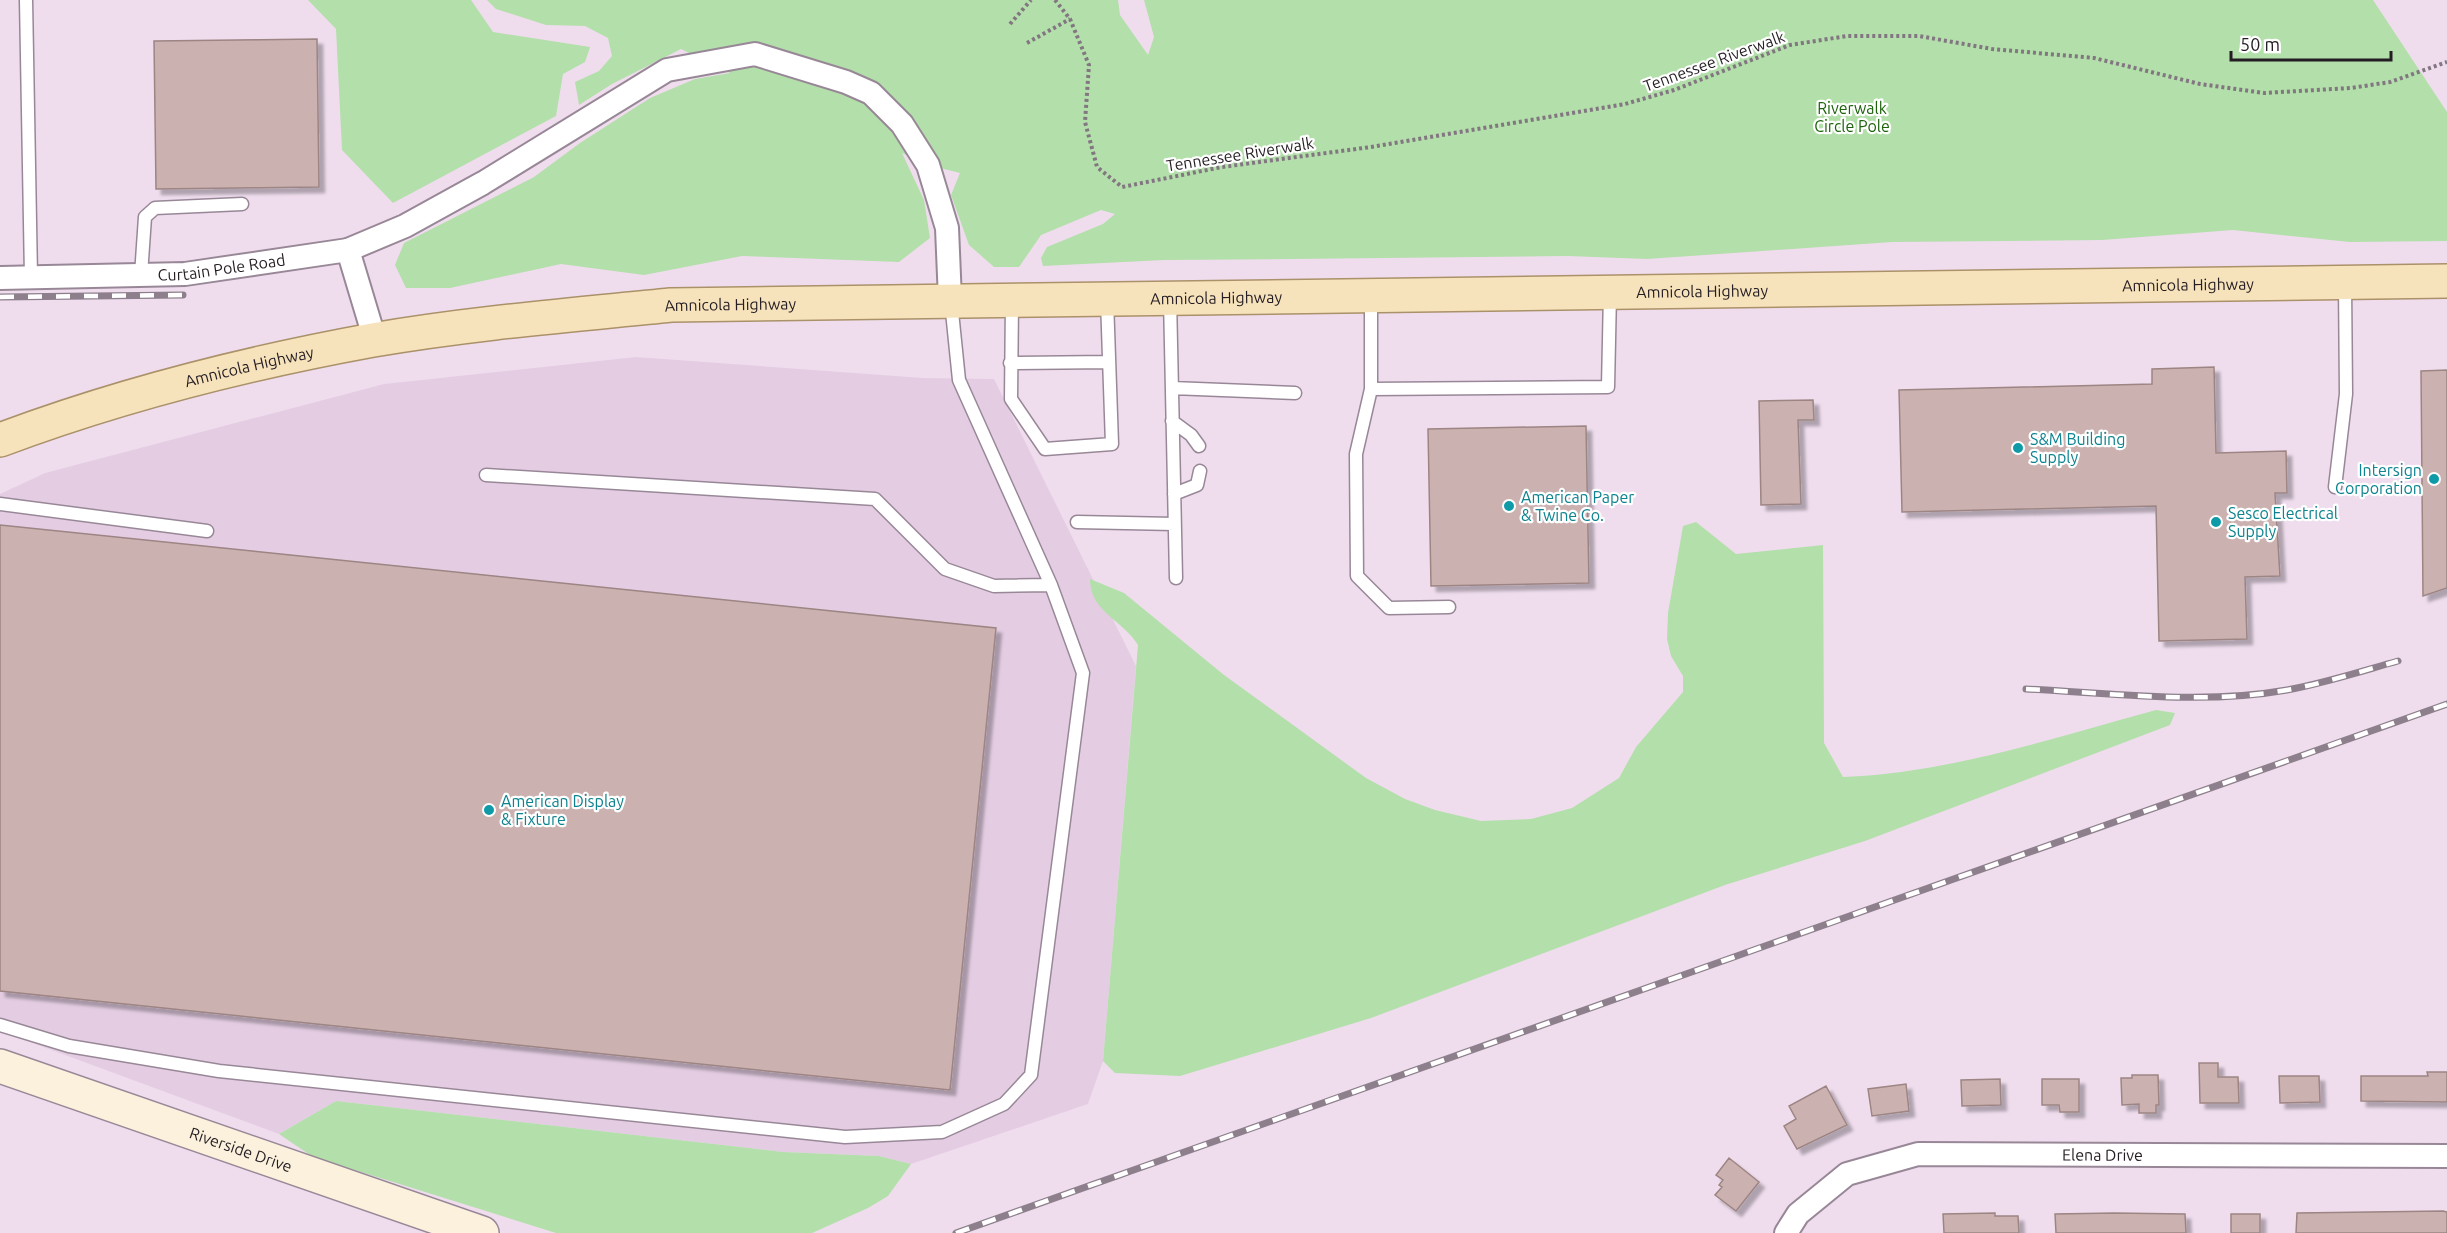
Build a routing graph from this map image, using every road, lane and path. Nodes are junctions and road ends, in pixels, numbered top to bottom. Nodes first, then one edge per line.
1 (26, 0) edge
2 (1031, 0) edge
3 (1055, 0) edge
4 (1070, 19) junction
5 (1010, 24) dead end
6 (1027, 43) dead end
7 (2447, 62) edge
8 (242, 204) dead end
9 (348, 250) junction
10 (141, 275) junction
11 (0, 278) edge
12 (31, 278) junction
13 (2447, 281) edge
14 (2345, 283) junction
15 (1610, 293) junction
16 (1371, 295) junction
17 (1170, 297) junction
18 (1107, 299) junction
19 (950, 300) junction
20 (1012, 300) junction
21 (375, 340) junction
22 (1109, 362) junction
23 (1010, 363) junction
24 (1172, 388) junction
25 (1371, 389) junction
26 (1295, 393) dead end
27 (1172, 421) junction
28 (0, 441) edge
29 (1198, 446) dead end
30 (1200, 471) dead end
31 (486, 475) dead end
32 (2335, 487) dead end
33 (1174, 494) junction
34 (0, 504) edge
35 (1077, 522) dead end
36 (1174, 524) junction
37 (207, 531) dead end
38 (1176, 578) dead end
39 (1051, 585) junction
40 (1449, 607) dead end
41 (0, 1025) edge
42 (0, 1066) edge
43 (2447, 1156) edge
44 (482, 1233) edge
45 (1786, 1233) edge

1 - 12 lane
2 - 5 path
3 - 4 path, Tennessee Riverwalk
4 - 6 path
4 - 7 path, Tennessee Riverwalk
8 - 10 lane
9 - 10 street, Curtain Pole Road
9 - 19 street, Curtain Pole Road
9 - 21 street
10 - 12 street, Curtain Pole Road
11 - 12 street, Curtain Pole Road
13 - 14 main road, Amnicola Highway
14 - 15 main road, Amnicola Highway
14 - 32 lane
15 - 16 main road, Amnicola Highway
15 - 25 lane
16 - 17 main road, Amnicola Highway
16 - 25 lane
17 - 18 main road, Amnicola Highway
17 - 24 lane
18 - 20 main road, Amnicola Highway
18 - 22 lane
19 - 20 main road, Amnicola Highway
19 - 21 main road, Amnicola Highway
19 - 39 lane
20 - 23 lane
21 - 28 main road, Amnicola Highway
22 - 23 lane
22 - 23 lane
24 - 26 lane
24 - 27 lane
25 - 40 lane
27 - 29 lane
27 - 33 lane
30 - 33 lane
31 - 39 lane
33 - 36 lane
34 - 37 lane
35 - 36 lane
36 - 38 lane
39 - 41 lane
42 - 44 street, Riverside Drive
43 - 45 street, Elena Drive

